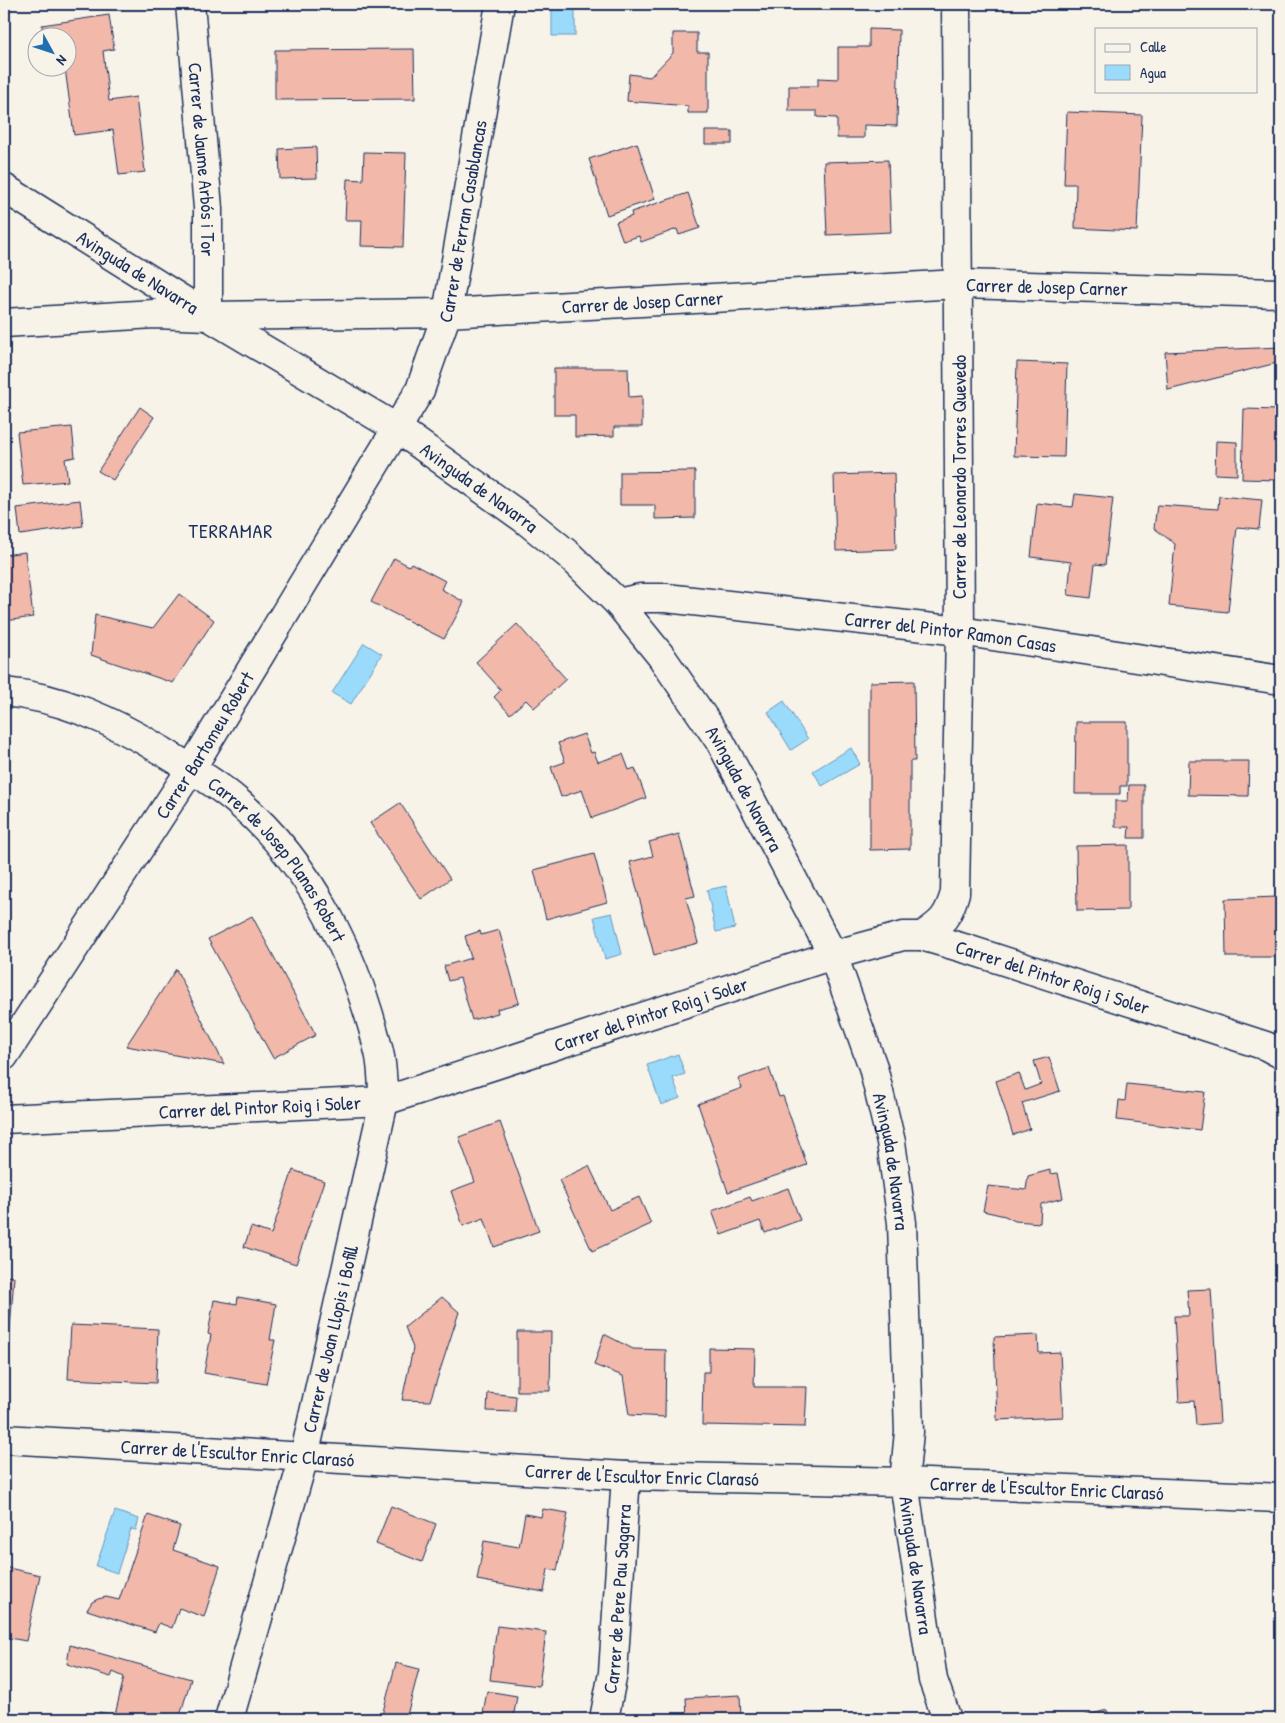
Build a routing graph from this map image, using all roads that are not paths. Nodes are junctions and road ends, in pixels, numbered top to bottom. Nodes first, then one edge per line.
1 (190, 4) edge
2 (500, 4) edge
3 (956, 4) edge
4 (4, 188) edge
5 (958, 284) junction
6 (1281, 293) edge
7 (447, 313) junction
8 (208, 316) junction
9 (4, 323) edge
10 (398, 429) junction
11 (618, 603) junction
12 (960, 631) junction
13 (1281, 680) edge
14 (4, 692) edge
15 (191, 768) junction
16 (922, 936) junction
17 (833, 955) junction
18 (1281, 1054) edge
19 (4, 1056) edge
20 (384, 1101) junction
21 (4, 1119) edge
22 (4, 1439) edge
23 (304, 1457) junction
24 (626, 1476) junction
25 (904, 1482) junction
26 (1281, 1498) edge
27 (229, 1719) edge
28 (604, 1719) edge
29 (947, 1719) edge

1 - 8 street, Carrer de Jaume Arbós i Tor
2 - 7 street, Carrer de Ferran Casablancas
3 - 5 street, Carrer de Leonardo Torres Quevedo
4 - 8 street, Avinguda de Navarra
5 - 6 street, Carrer de Josep Carner
5 - 7 street, Carrer de Josep Carner
5 - 12 street, Carrer de Leonardo Torres Quevedo
7 - 8 street, Carrer de Josep Carner
7 - 10 street, Carrer de Ferran Casablancas
8 - 9 street, Carrer de Josep Carner
8 - 10 street, Avinguda de Navarra
10 - 11 street, Avinguda de Navarra
10 - 15 street, Carrer Bartomeu Robert
11 - 12 street, Carrer del Pintor Ramon Casas
11 - 17 street, Avinguda de Navarra
12 - 13 street, Carrer del Pintor Ramon Casas
12 - 16 street, Carrer de Leonardo Torres Quevedo
14 - 15 street, Carrer de Josep Planas Robert
15 - 19 street, Carrer Bartomeu Robert
15 - 20 street, Carrer de Josep Planas Robert
16 - 17 street, Carrer del Pintor Roig i Soler
16 - 18 street, Carrer del Pintor Roig i Soler
17 - 20 street, Carrer del Pintor Roig i Soler
17 - 25 street, Avinguda de Navarra
20 - 21 street, Carrer del Pintor Roig i Soler
20 - 23 street, Carrer de Joan Llopis i Bofill
22 - 23 street, Carrer de l'Escultor Enric Clarasó
23 - 24 street, Carrer de l'Escultor Enric Clarasó
23 - 27 street, Carrer de Joan Llopis i Bofill
24 - 25 street, Carrer de l'Escultor Enric Clarasó
24 - 28 street, Carrer de Pere Pau Sagarra
25 - 26 street, Carrer de l'Escultor Enric Clarasó
25 - 29 street, Avinguda de Navarra

